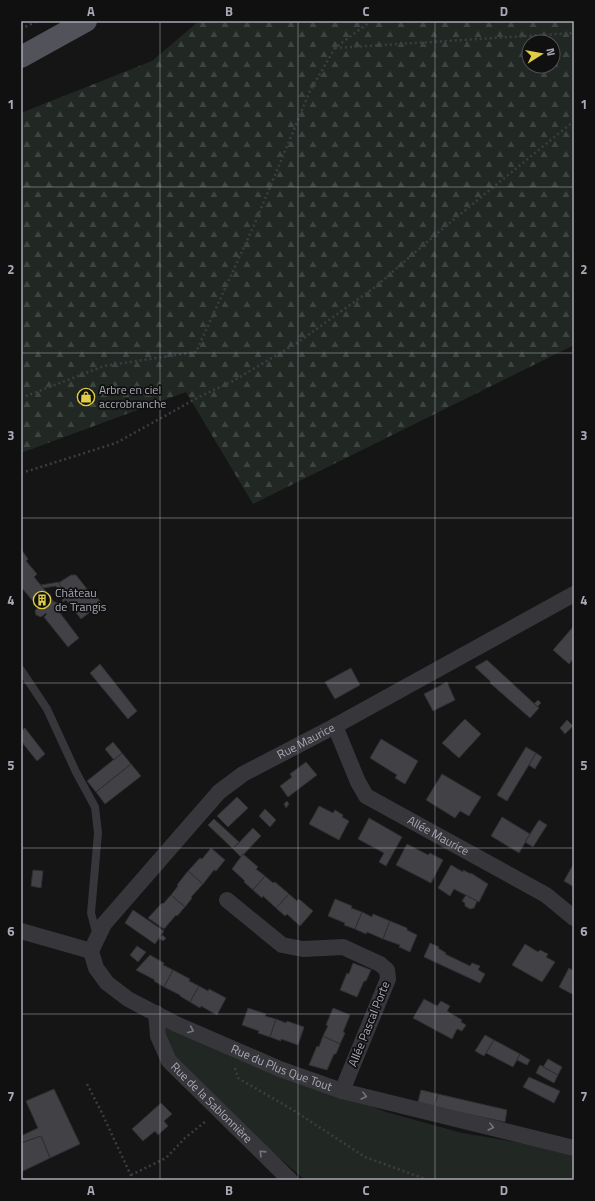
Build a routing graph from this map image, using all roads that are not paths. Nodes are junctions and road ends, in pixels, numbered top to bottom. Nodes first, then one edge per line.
1 (86, 21) edge
2 (21, 57) edge
3 (574, 594) edge
4 (21, 670) edge
5 (335, 726) junction
6 (227, 900) dead end
7 (574, 918) edge
8 (21, 931) edge
9 (98, 937) junction
10 (90, 951) junction
11 (156, 1013) junction
12 (342, 1091) junction
13 (574, 1148) edge
14 (290, 1180) edge

1 - 2 main road
3 - 5 street, Rue Maurice
4 - 9 lane
5 - 7 street, Allée Maurice
5 - 9 street, Rue Maurice
6 - 12 street, Allée Pascal Porte
8 - 10 street
9 - 10 street, Rue Maurice
10 - 11 street, Rue du Plus Que Tout
11 -> 12 street, Rue du Plus Que Tout
14 -> 11 street, Rue de la Sablonnière
12 -> 13 street, Rue du Plus Que Tout

